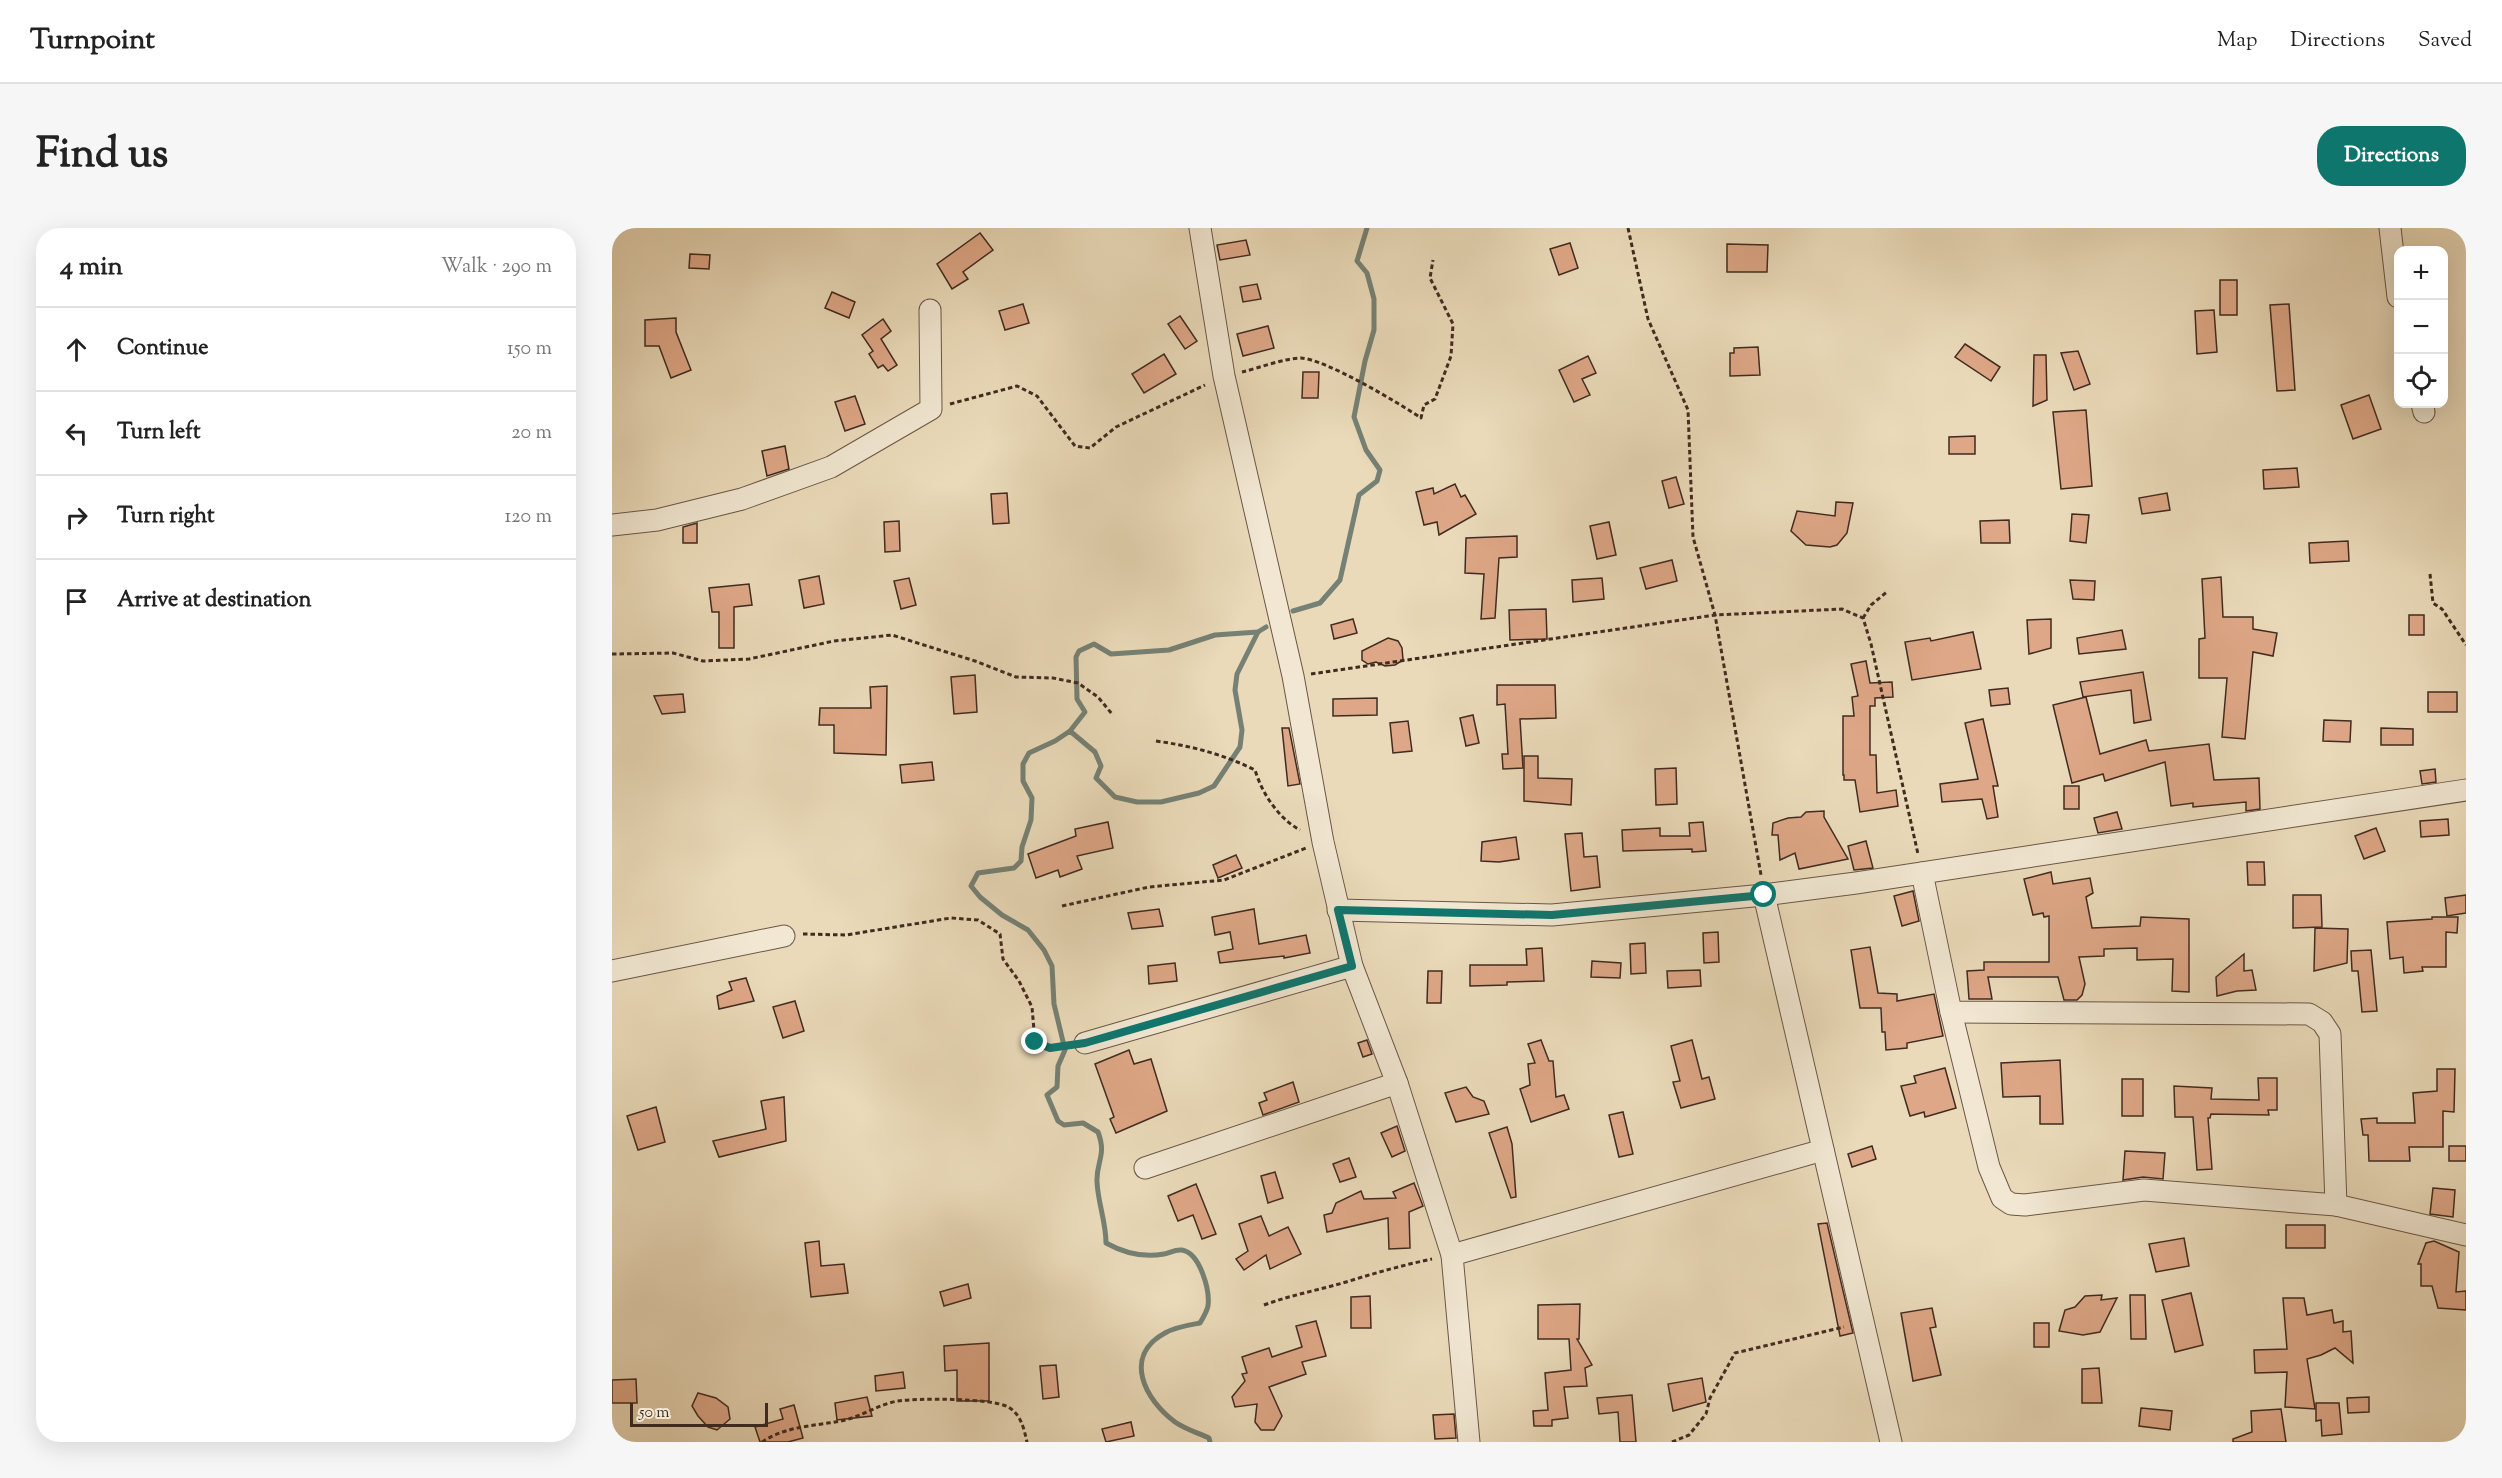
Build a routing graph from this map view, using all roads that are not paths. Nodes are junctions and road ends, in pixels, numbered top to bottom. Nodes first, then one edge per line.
1 (1200, 228) edge
2 (2390, 228) edge
3 (2394, 262) edge
4 (930, 310) dead end
5 (612, 525) edge
6 (2466, 790) edge
7 (1922, 873) junction
8 (1764, 895) junction
9 (1338, 910) junction
10 (784, 936) road end
11 (1352, 966) junction
12 (612, 971) edge
13 (1951, 1012) junction
14 (1085, 1043) road end
15 (1397, 1083) junction
16 (1823, 1150) junction
17 (1145, 1168) dead end
18 (2336, 1205) junction
19 (2466, 1235) edge
20 (1452, 1255) junction
21 (1469, 1442) edge
22 (1891, 1442) edge

1 - 9 street
2 - 3 street
4 - 5 street
6 - 7 street
7 - 8 street
7 - 13 street
8 - 9 street
8 - 16 street
9 - 11 street
10 - 12 street
11 - 14 street
11 - 15 street
13 - 18 street
13 - 18 street
15 - 17 street
15 - 20 street
16 - 20 street
16 - 22 street
18 - 19 street
20 - 21 street

